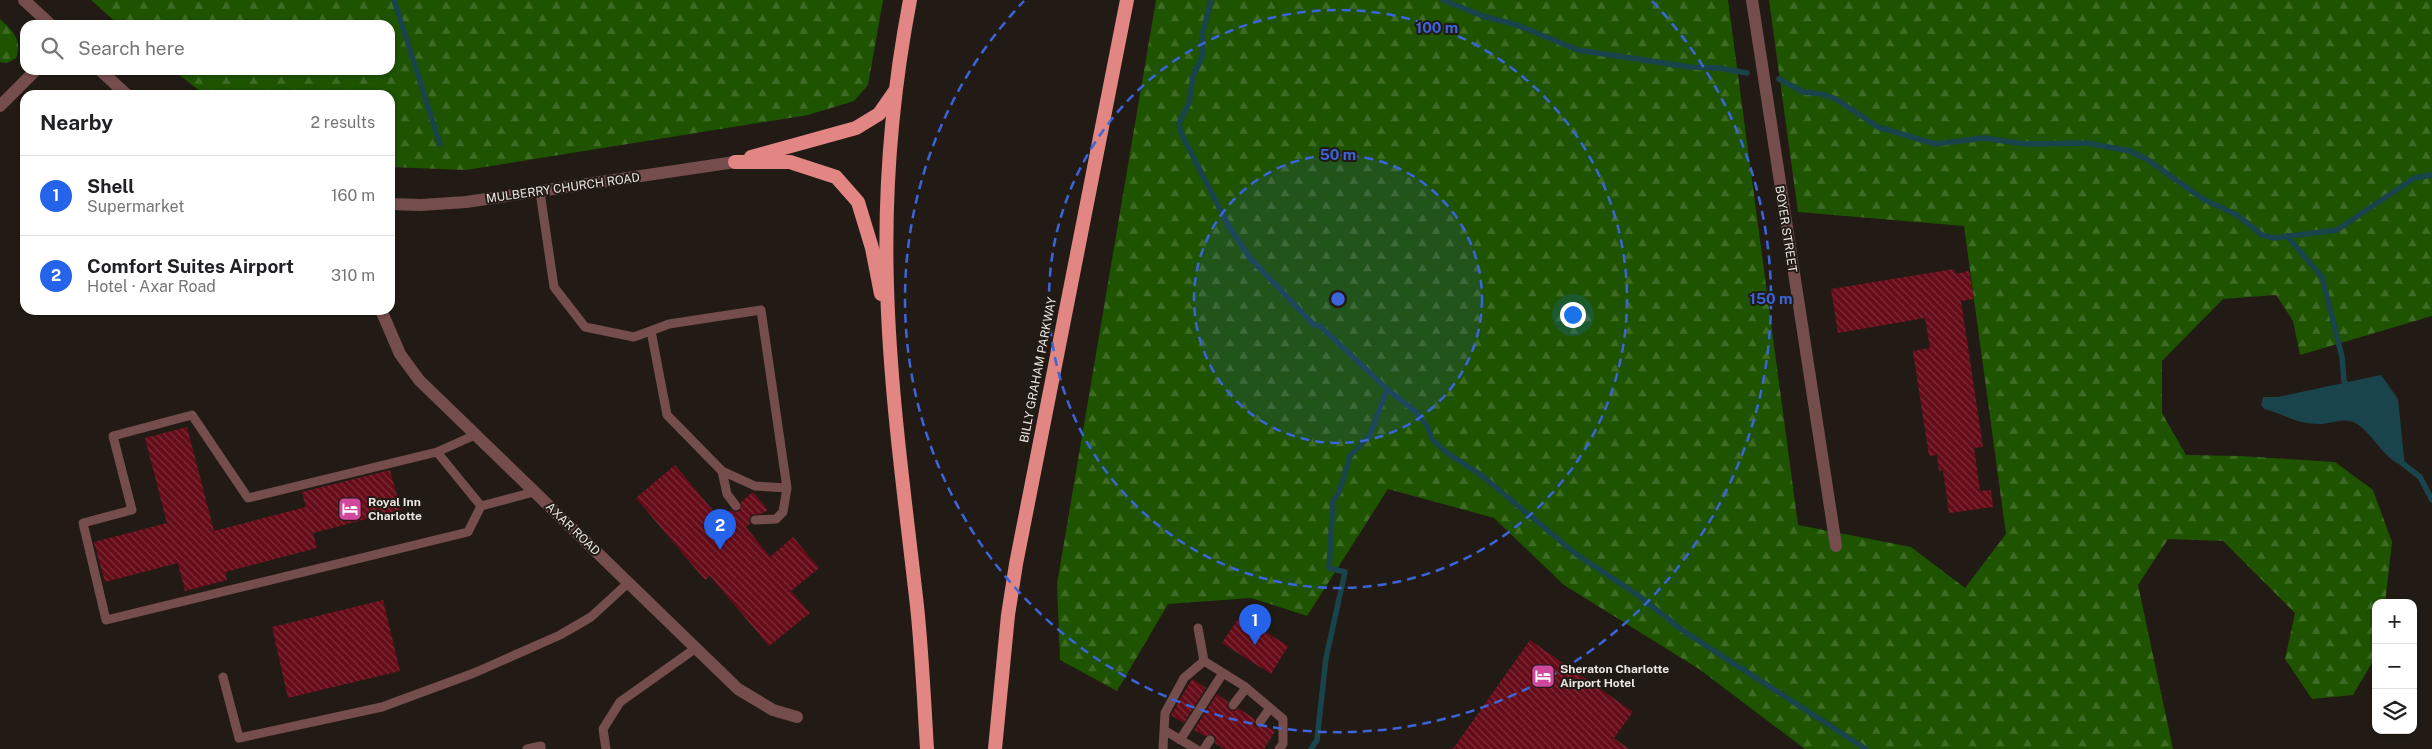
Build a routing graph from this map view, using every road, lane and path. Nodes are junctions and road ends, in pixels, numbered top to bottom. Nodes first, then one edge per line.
1 (24, 0) edge
2 (910, 0) edge
3 (1127, 0) edge
4 (1752, 0) edge
5 (46, 20) edge
6 (31, 75) edge
7 (105, 75) edge
8 (122, 90) edge
9 (896, 91) junction
10 (0, 106) edge
11 (735, 162) junction
12 (540, 192) junction
13 (395, 204) edge
14 (383, 315) edge
15 (651, 331) junction
16 (890, 341) junction
17 (475, 435) junction
18 (437, 452) junction
19 (722, 471) junction
20 (787, 488) junction
21 (534, 492) junction
22 (482, 506) junction
23 (736, 506) dead end
24 (755, 520) dead end
25 (1836, 546) dead end
26 (628, 583) junction
27 (1198, 628) dead end
28 (696, 648) junction
29 (1204, 662) junction
30 (1224, 673) junction
31 (223, 677) dead end
32 (1246, 688) junction
33 (1233, 705) dead end
34 (1270, 708) junction
35 (797, 717) dead end
36 (1260, 722) dead end
37 (1164, 730) junction
38 (1180, 740) junction
39 (1210, 740) dead end
40 (527, 749) edge
41 (541, 749) edge
42 (606, 749) edge
43 (927, 749) edge
44 (996, 749) edge
45 (1162, 749) edge
46 (1196, 749) edge
47 (1204, 749) edge
48 (1279, 749) edge

1 - 5 street
2 - 9 highway
3 - 44 highway, BILLY GRAHAM PARKWAY
4 - 25 street, BOYER STREET
6 - 10 street
7 - 8 street
9 - 11 highway
9 - 16 highway
11 - 12 street, MULBERRY CHURCH ROAD
11 - 16 highway
12 - 13 street, MULBERRY CHURCH ROAD
12 - 15 lane
14 - 17 street, AXAR ROAD
15 - 19 lane
15 - 20 lane
16 - 43 highway
17 - 18 lane
17 - 21 street, AXAR ROAD
18 - 22 lane
18 - 22 lane
19 - 20 lane
19 - 23 lane
20 - 24 lane
21 - 22 lane
21 - 26 street, AXAR ROAD
26 - 28 street, AXAR ROAD
26 - 31 lane
27 - 29 lane
28 - 35 street, AXAR ROAD
28 - 42 lane
29 - 30 lane
29 - 37 lane
30 - 32 lane
30 - 38 lane
32 - 33 lane
32 - 34 lane
34 - 36 lane
34 - 48 lane
37 - 38 lane
37 - 45 lane
38 - 46 lane
39 - 47 lane
40 - 41 lane

